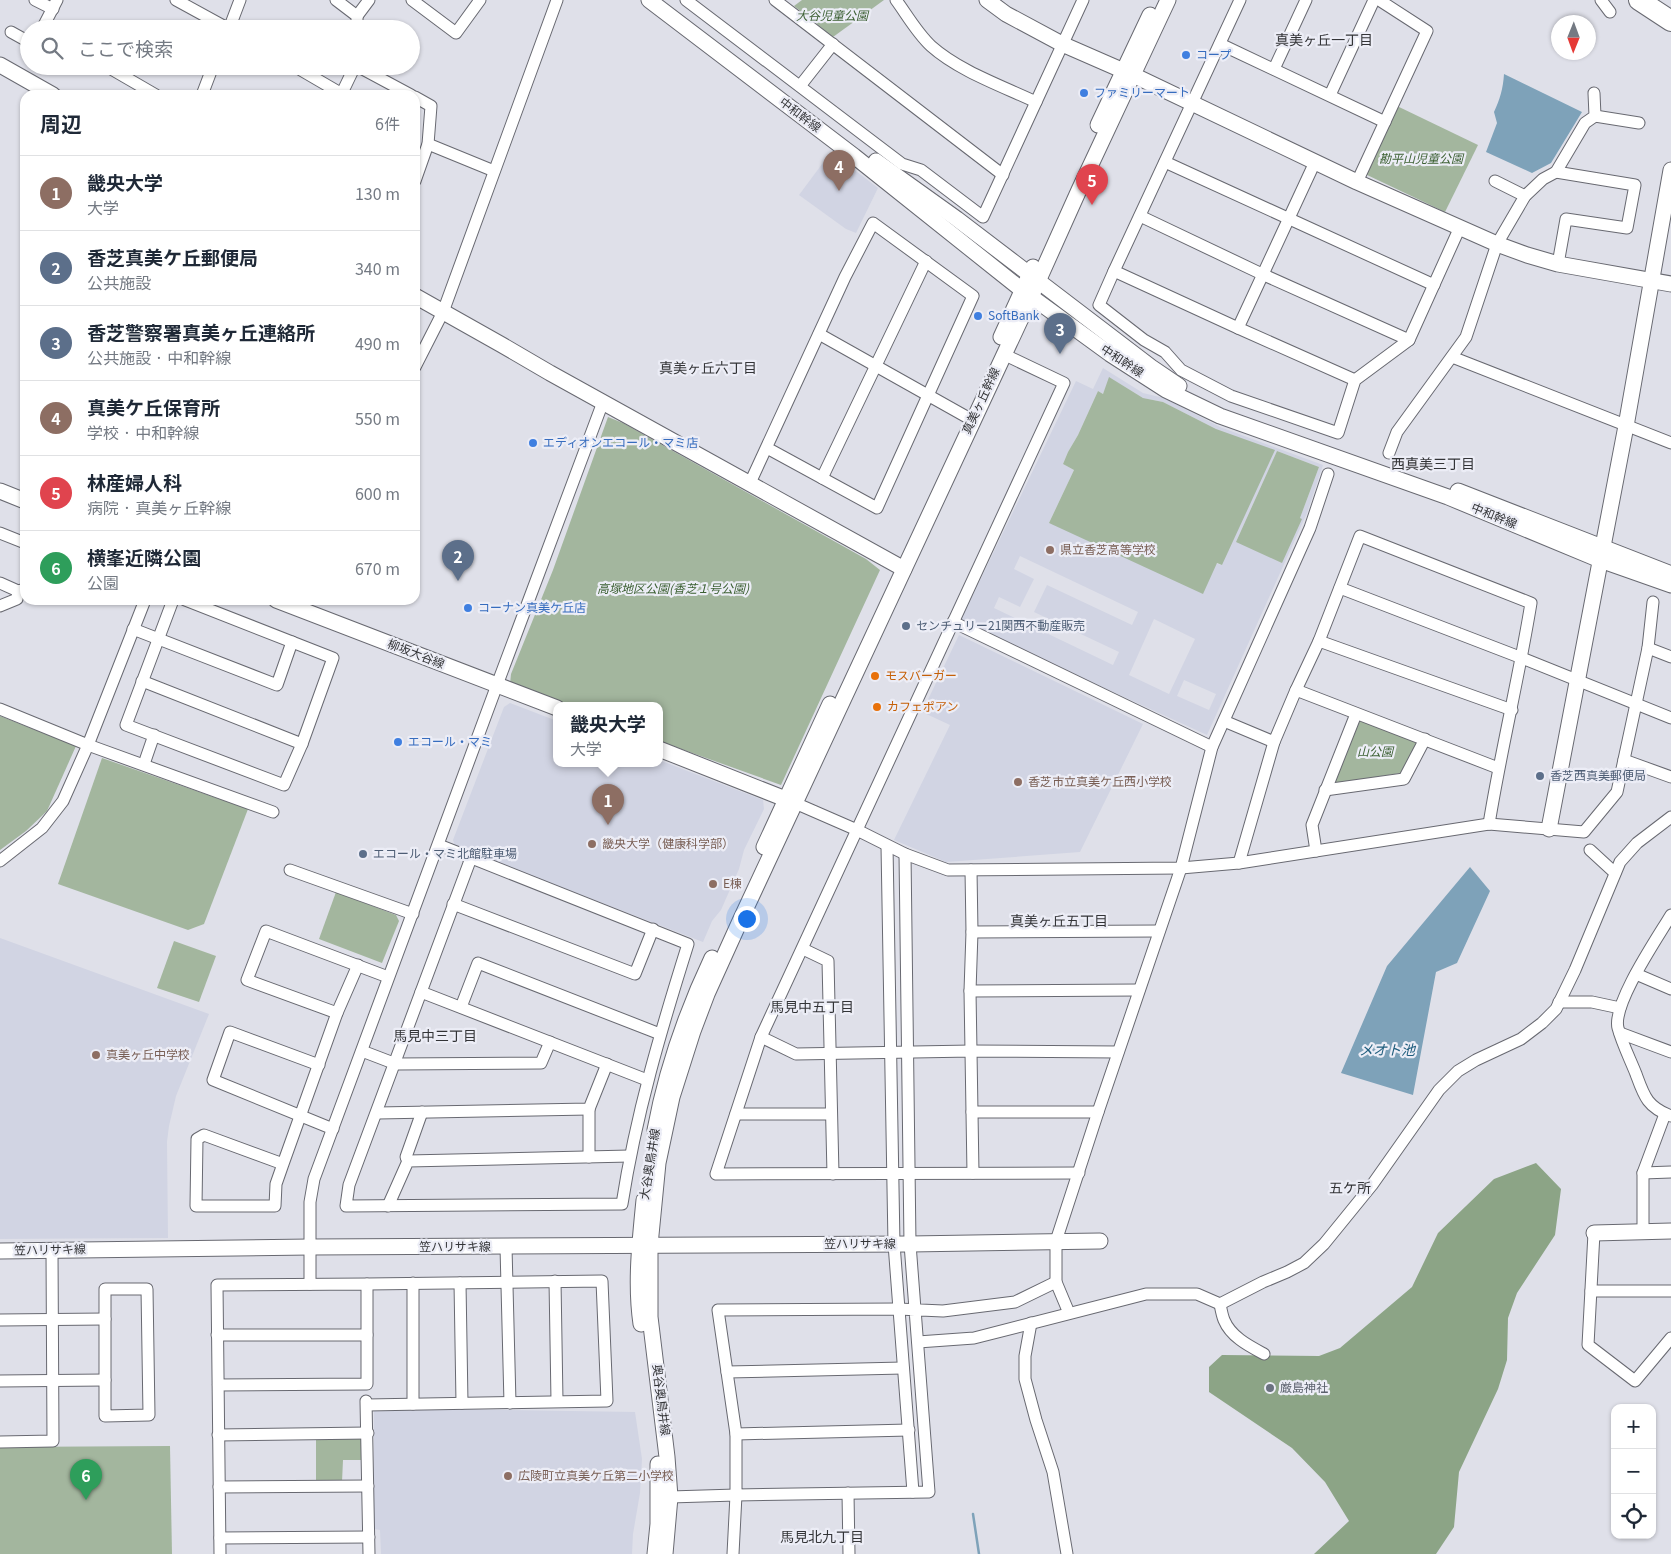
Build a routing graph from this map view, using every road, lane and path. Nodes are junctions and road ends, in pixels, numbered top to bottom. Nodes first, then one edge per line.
1 (35, 0) edge
2 (176, 0) edge
3 (240, 0) edge
4 (336, 0) edge
5 (370, 0) edge
6 (412, 0) edge
7 (480, 0) edge
8 (557, 0) edge
9 (649, 0) edge
10 (664, 0) edge
11 (686, 0) edge
12 (896, 0) edge
13 (987, 0) edge
14 (1083, 0) edge
15 (1157, 0) edge
16 (1168, 0) edge
17 (1240, 0) edge
18 (1306, 0) edge
19 (1374, 0) edge
20 (1379, 0) edge
21 (1601, 0) edge
22 (1639, 0) edge
23 (782, 2) edge
24 (55, 5) edge
25 (1610, 12) dead end
26 (357, 16) junction
27 (47, 20) edge
28 (213, 20) edge
29 (232, 20) edge
30 (357, 20) edge
31 (1671, 21) edge
32 (10, 32) dead end
33 (20, 37) edge
34 (833, 44) junction
35 (1062, 44) junction
36 (1220, 44) junction
37 (0, 66) edge
38 (1274, 69) junction
39 (1128, 72) junction
40 (122, 75) edge
41 (210, 75) edge
42 (309, 75) edge
43 (351, 75) edge
44 (373, 75) edge
45 (800, 86) junction
46 (44, 90) edge
47 (147, 90) edge
48 (204, 90) edge
49 (334, 90) edge
50 (343, 90) edge
51 (402, 90) edge
52 (1594, 93) dead end
53 (1330, 95) junction
54 (420, 100) edge
55 (1036, 102) junction
56 (1192, 103) junction
57 (1594, 116) junction
58 (1385, 122) junction
59 (1639, 123) dead end
60 (428, 144) junction
61 (1165, 162) junction
62 (1315, 162) junction
63 (420, 167) edge
64 (1671, 170) edge
65 (494, 171) junction
66 (1556, 172) junction
67 (1003, 175) junction
68 (1357, 182) junction
69 (1496, 182) dead end
70 (1525, 196) junction
71 (1140, 216) junction
72 (1290, 218) junction
73 (1666, 223) edge
74 (1460, 227) junction
75 (1497, 244) junction
76 (926, 261) junction
77 (1558, 264) junction
78 (1114, 271) junction
79 (1264, 275) junction
80 (1034, 278) junction
81 (1652, 281) junction
82 (1671, 284) edge
83 (1434, 285) junction
84 (1027, 294) junction
85 (420, 299) edge
86 (443, 312) junction
87 (1238, 328) junction
88 (819, 334) junction
89 (1409, 340) junction
90 (1003, 354) junction
91 (420, 357) edge
92 (1452, 357) junction
93 (876, 366) junction
94 (1355, 380) junction
95 (928, 395) junction
96 (603, 402) junction
97 (965, 416) junction
98 (1626, 426) junction
99 (1671, 443) edge
100 (767, 448) junction
101 (1389, 454) dead end
102 (1328, 474) dead end
103 (822, 478) junction
104 (750, 483) junction
105 (0, 491) edge
106 (20, 499) edge
107 (0, 533) edge
108 (20, 541) edge
109 (1602, 553) junction
110 (900, 566) junction
111 (1671, 574) edge
112 (0, 583) edge
113 (1671, 585) edge
114 (1340, 588) junction
115 (20, 589) edge
116 (20, 594) edge
117 (1652, 602) dead end
118 (143, 605) edge
119 (170, 605) edge
120 (198, 605) edge
121 (289, 605) edge
122 (0, 606) edge
123 (952, 622) junction
124 (133, 628) junction
125 (158, 639) junction
126 (1319, 641) junction
127 (292, 642) junction
128 (1648, 648) junction
129 (1671, 657) edge
130 (1522, 658) junction
131 (142, 681) junction
132 (1577, 681) junction
133 (496, 685) junction
134 (1296, 690) junction
135 (1636, 704) junction
136 (553, 706) edge
137 (0, 709) edge
138 (1512, 710) junction
139 (1356, 714) junction
140 (1671, 718) edge
141 (1224, 721) junction
142 (154, 735) junction
143 (1426, 739) junction
144 (1274, 742) junction
145 (302, 744) junction
146 (88, 745) junction
147 (1212, 747) junction
148 (663, 751) edge
149 (1624, 760) junction
150 (144, 764) junction
151 (1498, 768) junction
152 (1671, 776) edge
153 (1325, 790) junction
154 (790, 801) junction
155 (273, 812) dead end
156 (1671, 817) edge
157 (1489, 824) junction
158 (1549, 828) junction
159 (857, 830) junction
160 (439, 845) junction
161 (887, 846) junction
162 (1590, 850) dead end
163 (1316, 852) junction
164 (905, 854) junction
165 (471, 858) junction
166 (0, 861) edge
167 (1239, 863) junction
168 (1180, 868) junction
169 (290, 870) dead end
170 (971, 870) junction
171 (1615, 873) junction
172 (453, 904) junction
173 (413, 914) junction
174 (1671, 915) edge
175 (1668, 928) edge
176 (653, 929) junction
177 (1159, 931) junction
178 (972, 932) junction
179 (803, 948) junction
180 (358, 965) junction
181 (1636, 974) junction
182 (388, 977) junction
183 (1671, 988) edge
184 (1139, 990) junction
185 (970, 991) junction
186 (421, 992) junction
187 (1559, 1002) junction
188 (461, 1007) junction
189 (1620, 1008) junction
190 (337, 1013) junction
191 (1620, 1033) junction
192 (660, 1034) junction
193 (761, 1037) junction
194 (550, 1042) junction
195 (362, 1050) junction
196 (972, 1051) junction
197 (890, 1052) junction
198 (908, 1052) junction
199 (1118, 1052) junction
200 (1671, 1052) edge
201 (829, 1054) junction
202 (396, 1064) junction
203 (607, 1064) junction
204 (319, 1065) junction
205 (647, 1080) junction
206 (589, 1109) junction
207 (422, 1112) junction
208 (972, 1112) junction
209 (1098, 1112) junction
210 (378, 1113) junction
211 (300, 1114) junction
212 (736, 1114) junction
213 (830, 1114) junction
214 (1668, 1115) edge
215 (334, 1129) junction
216 (589, 1156) junction
217 (630, 1156) junction
218 (408, 1160) junction
219 (282, 1164) junction
220 (1671, 1172) edge
221 (973, 1173) junction
222 (1079, 1173) junction
223 (1643, 1173) junction
224 (833, 1174) junction
225 (893, 1174) junction
226 (909, 1174) junction
227 (388, 1206) junction
228 (1671, 1230) edge
229 (1643, 1232) junction
230 (1594, 1233) joint
231 (1056, 1241) junction
232 (1100, 1241) dead end
233 (894, 1244) junction
234 (910, 1244) junction
235 (644, 1246) junction
236 (310, 1247) junction
237 (506, 1247) junction
238 (52, 1250) junction
239 (0, 1251) edge
240 (508, 1281) junction
241 (555, 1282) junction
242 (1056, 1282) junction
243 (413, 1283) junction
244 (460, 1283) junction
245 (310, 1284) junction
246 (367, 1284) junction
247 (1591, 1291) junction
248 (1671, 1291) edge
249 (1220, 1304) junction
250 (898, 1308) junction
251 (915, 1309) junction
252 (1069, 1313) junction
253 (105, 1318) junction
254 (0, 1320) edge
255 (52, 1320) junction
256 (1031, 1323) junction
257 (217, 1335) junction
258 (367, 1335) junction
259 (1671, 1338) edge
260 (918, 1342) junction
261 (1264, 1354) dead end
262 (903, 1368) junction
263 (727, 1372) junction
264 (105, 1380) junction
265 (0, 1381) edge
266 (54, 1381) junction
267 (218, 1384) junction
268 (558, 1402) junction
269 (462, 1403) junction
270 (510, 1403) junction
271 (414, 1404) junction
272 (910, 1430) junction
273 (368, 1433) junction
274 (736, 1434) junction
275 (218, 1435) junction
276 (0, 1442) edge
277 (368, 1486) junction
278 (219, 1487) junction
279 (913, 1492) junction
280 (848, 1493) junction
281 (736, 1495) junction
282 (670, 1497) junction
283 (369, 1537) junction
284 (220, 1538) junction
285 (220, 1554) edge
286 (369, 1554) edge
287 (655, 1554) edge
288 (666, 1554) edge
289 (733, 1554) edge
290 (849, 1554) edge
291 (1067, 1554) edge

1 - 24 street
2 - 28 street
3 - 29 street
4 - 26 street
5 - 26 street
6 - 7 street
8 - 65 street
9 - 84 street, 中和幹線
10 - 80 street, 中和幹線
11 - 45 street
12 - 55 street
13 - 35 street
14 - 35 street
15 - 39 street, 真美ヶ丘幹線
16 - 39 street, 真美ヶ丘幹線
17 - 36 street
18 - 38 street
19 - 53 street
20 - 58 street
21 - 25 street
22 - 31 highway
23 - 34 street
24 - 27 street
26 - 30 street
32 - 33 street
34 - 45 street
34 - 67 street
35 - 39 street
35 - 55 street
36 - 38 street
36 - 56 street
37 - 46 street
38 - 53 street
39 - 56 street
39 - 80 street, 真美ヶ丘幹線
40 - 47 street
41 - 48 street
42 - 49 street
43 - 50 street
44 - 51 street
45 - 67 street
52 - 57 street
53 - 58 street
54 - 60 street
55 - 67 street
56 - 61 street
56 - 62 street
57 - 59 street
57 - 66 street
58 - 68 street
60 - 63 street
60 - 65 street
61 - 71 street
61 - 72 street
62 - 68 street
62 - 72 street
64 - 73 street
65 - 86 street
66 - 70 street
66 - 77 street
68 - 74 street
69 - 70 street
70 - 75 street
71 - 78 street
71 - 79 street
72 - 79 street
72 - 83 street
73 - 81 street
74 - 75 street
74 - 83 street
75 - 77 street
75 - 92 street
76 - 88 street
76 - 93 street
76 - 95 street
77 - 81 street
78 - 87 street
78 - 94 street
79 - 87 street
79 - 89 street
80 - 84 street, 真美ヶ丘幹線
80 - 109 street, 中和幹線
81 - 82 street
81 - 98 street
83 - 89 street
84 - 90 street, 真美ヶ丘幹線
84 - 97 street, 真美ヶ丘幹線
84 - 109 street, 中和幹線
85 - 86 street
86 - 91 street
86 - 96 street
87 - 94 street
88 - 93 street
88 - 100 street
89 - 94 street
90 - 110 street, 真美ヶ丘幹線
90 - 123 street
92 - 98 street
92 - 101 street
93 - 95 street
93 - 103 street
95 - 97 street
95 - 103 street
96 - 104 street
96 - 133 street
97 - 110 street, 真美ヶ丘幹線
98 - 99 street
98 - 109 street
100 - 103 street
100 - 104 street
102 - 141 street
104 - 110 street
105 - 106 street
107 - 108 street
109 - 111 street, 中和幹線
109 - 113 street, 中和幹線
109 - 132 street
110 - 154 street, 真美ヶ丘幹線
112 - 115 street
114 - 126 street
114 - 130 street
114 - 130 street
116 - 122 street
117 - 128 street
118 - 124 street
119 - 125 street
120 - 127 street
121 - 133 street, 柳坂大谷線
123 - 147 street
123 - 159 street
124 - 125 street
124 - 146 street
125 - 127 street
125 - 131 street
126 - 134 street
126 - 138 street
127 - 145 street
128 - 129 street
128 - 135 street
130 - 132 street
130 - 138 street
131 - 142 street
131 - 145 street
132 - 135 street
132 - 158 street
133 - 136 street, 柳坂大谷線
133 - 160 street
134 - 139 street
134 - 144 street
135 - 140 street
135 - 149 street
137 - 146 street
138 - 151 street
139 - 143 street
139 - 153 street
141 - 144 street
141 - 147 street
142 - 145 street
142 - 150 street
143 - 151 street
143 - 153 street
144 - 167 street
146 - 150 street
146 - 166 street
147 - 168 street
148 - 154 street
149 - 152 street
149 - 158 street
150 - 155 street
151 - 157 street
153 - 163 street
154 - 159 street
154 - 235 street, 大谷奥鳥井線
156 - 171 street
157 - 158 street
157 - 163 street
159 - 161 street
159 - 179 street
160 - 165 street
160 - 173 street
161 - 164 street
161 - 197 street
162 - 171 street
163 - 167 street
164 - 170 street
164 - 198 street
165 - 172 street
165 - 176 street
167 - 168 street
168 - 170 street
168 - 177 street
169 - 173 street
170 - 178 street
171 - 187 street
172 - 176 street
172 - 186 street
173 - 182 street
174 - 175 street
175 - 181 street
176 - 192 street
177 - 178 street
177 - 184 street
178 - 185 street
179 - 193 street
179 - 201 street
180 - 182 street
180 - 190 street
180 - 190 street
181 - 183 street
181 - 189 street
182 - 195 street
184 - 185 street
184 - 199 street
185 - 196 street
186 - 188 street
186 - 202 street
187 - 189 street
187 - 249 street
188 - 192 street
188 - 194 street
189 - 191 street
190 - 204 street
191 - 200 street
191 - 214 street
192 - 205 street
193 - 201 street
193 - 212 street
194 - 202 street
194 - 203 street
195 - 202 street
195 - 215 street
196 - 198 street
196 - 199 street
196 - 208 street
197 - 198 street
197 - 201 street
197 - 225 street
198 - 226 street
199 - 209 street
201 - 213 street
202 - 210 street
203 - 205 street
203 - 206 street
204 - 211 street
204 - 211 street
205 - 217 street
206 - 207 street
206 - 216 street
207 - 210 street
207 - 218 street
208 - 209 street
208 - 221 street
209 - 222 street
210 - 227 street
211 - 215 street
211 - 219 street
212 - 213 street
212 - 224 street
213 - 224 street
214 - 223 street
215 - 236 street
216 - 217 street
216 - 218 street
217 - 227 street
218 - 227 street
219 - 219 street
220 - 223 street
221 - 222 street
221 - 226 street
222 - 231 street
223 - 229 street
224 - 225 street
225 - 226 street
225 - 233 street
226 - 234 street
228 - 229 street
229 - 230 street
230 - 247 street
231 - 232 street, 笠ハリサキ線
231 - 234 street, 笠ハリサキ線
231 - 242 street
233 - 234 street, 笠ハリサキ線
233 - 235 street, 笠ハリサキ線
233 - 250 street
234 - 251 street
235 - 237 street, 笠ハリサキ線
235 - 282 street, 奥谷奥鳥井線
235 - 287 street, 大谷奥鳥井線
236 - 237 street, 笠ハリサキ線
236 - 238 street, 笠ハリサキ線
236 - 245 street
237 - 240 street
238 - 239 street, 笠ハリサキ線
238 - 255 street
240 - 241 street
240 - 244 street
240 - 270 street
241 - 268 street
241 - 268 street
242 - 251 street
242 - 252 street
243 - 244 street
243 - 246 street
243 - 271 street
244 - 269 street
245 - 246 street
245 - 257 street
246 - 258 street
247 - 248 street
247 - 259 street
249 - 252 street
249 - 261 street
250 - 251 street
250 - 262 street
250 - 263 street
251 - 260 street
252 - 256 street
253 - 255 street
253 - 264 street
253 - 264 street
254 - 255 street
255 - 266 street
256 - 260 street
256 - 291 street
257 - 258 street
257 - 267 street
258 - 267 street
260 - 279 street
262 - 263 street
262 - 272 street
263 - 274 street
264 - 266 street
265 - 266 street
266 - 276 street
267 - 275 street
268 - 270 street
269 - 270 street
269 - 271 street
271 - 273 street
272 - 274 street
272 - 279 street
273 - 275 street
273 - 277 street
274 - 281 street
275 - 278 street
277 - 278 street
277 - 283 street
278 - 284 street
279 - 280 street
280 - 281 street
280 - 290 street
281 - 282 street
281 - 289 street
282 - 288 street, 奥谷奥鳥井線
283 - 284 street
283 - 286 street
284 - 285 street

